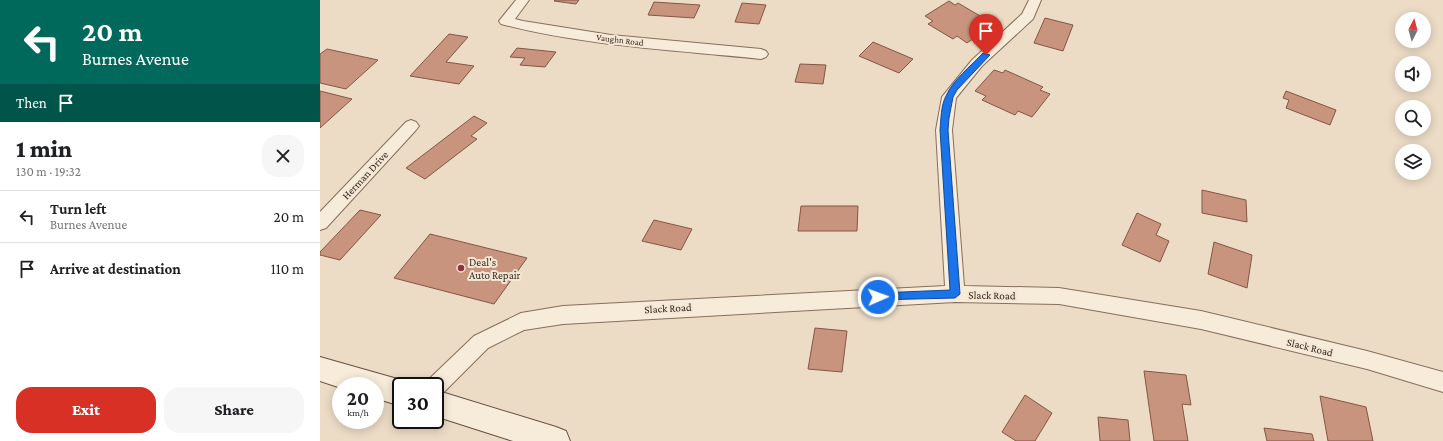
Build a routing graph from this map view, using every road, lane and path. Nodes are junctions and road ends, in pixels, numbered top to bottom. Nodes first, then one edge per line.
1 (523, 0) edge
2 (1035, 0) edge
3 (761, 54) dead end
4 (410, 126) dead end
5 (320, 223) edge
6 (955, 294) junction
7 (320, 369) edge
8 (444, 378) edge
9 (1443, 382) edge
10 (392, 390) edge
11 (444, 406) edge
12 (556, 441) edge

1 - 3 street, Vaughn Road
2 - 6 street
4 - 5 street, Herman Drive
6 - 8 street, Slack Road
6 - 9 street, Slack Road
7 - 10 main road
11 - 12 main road

